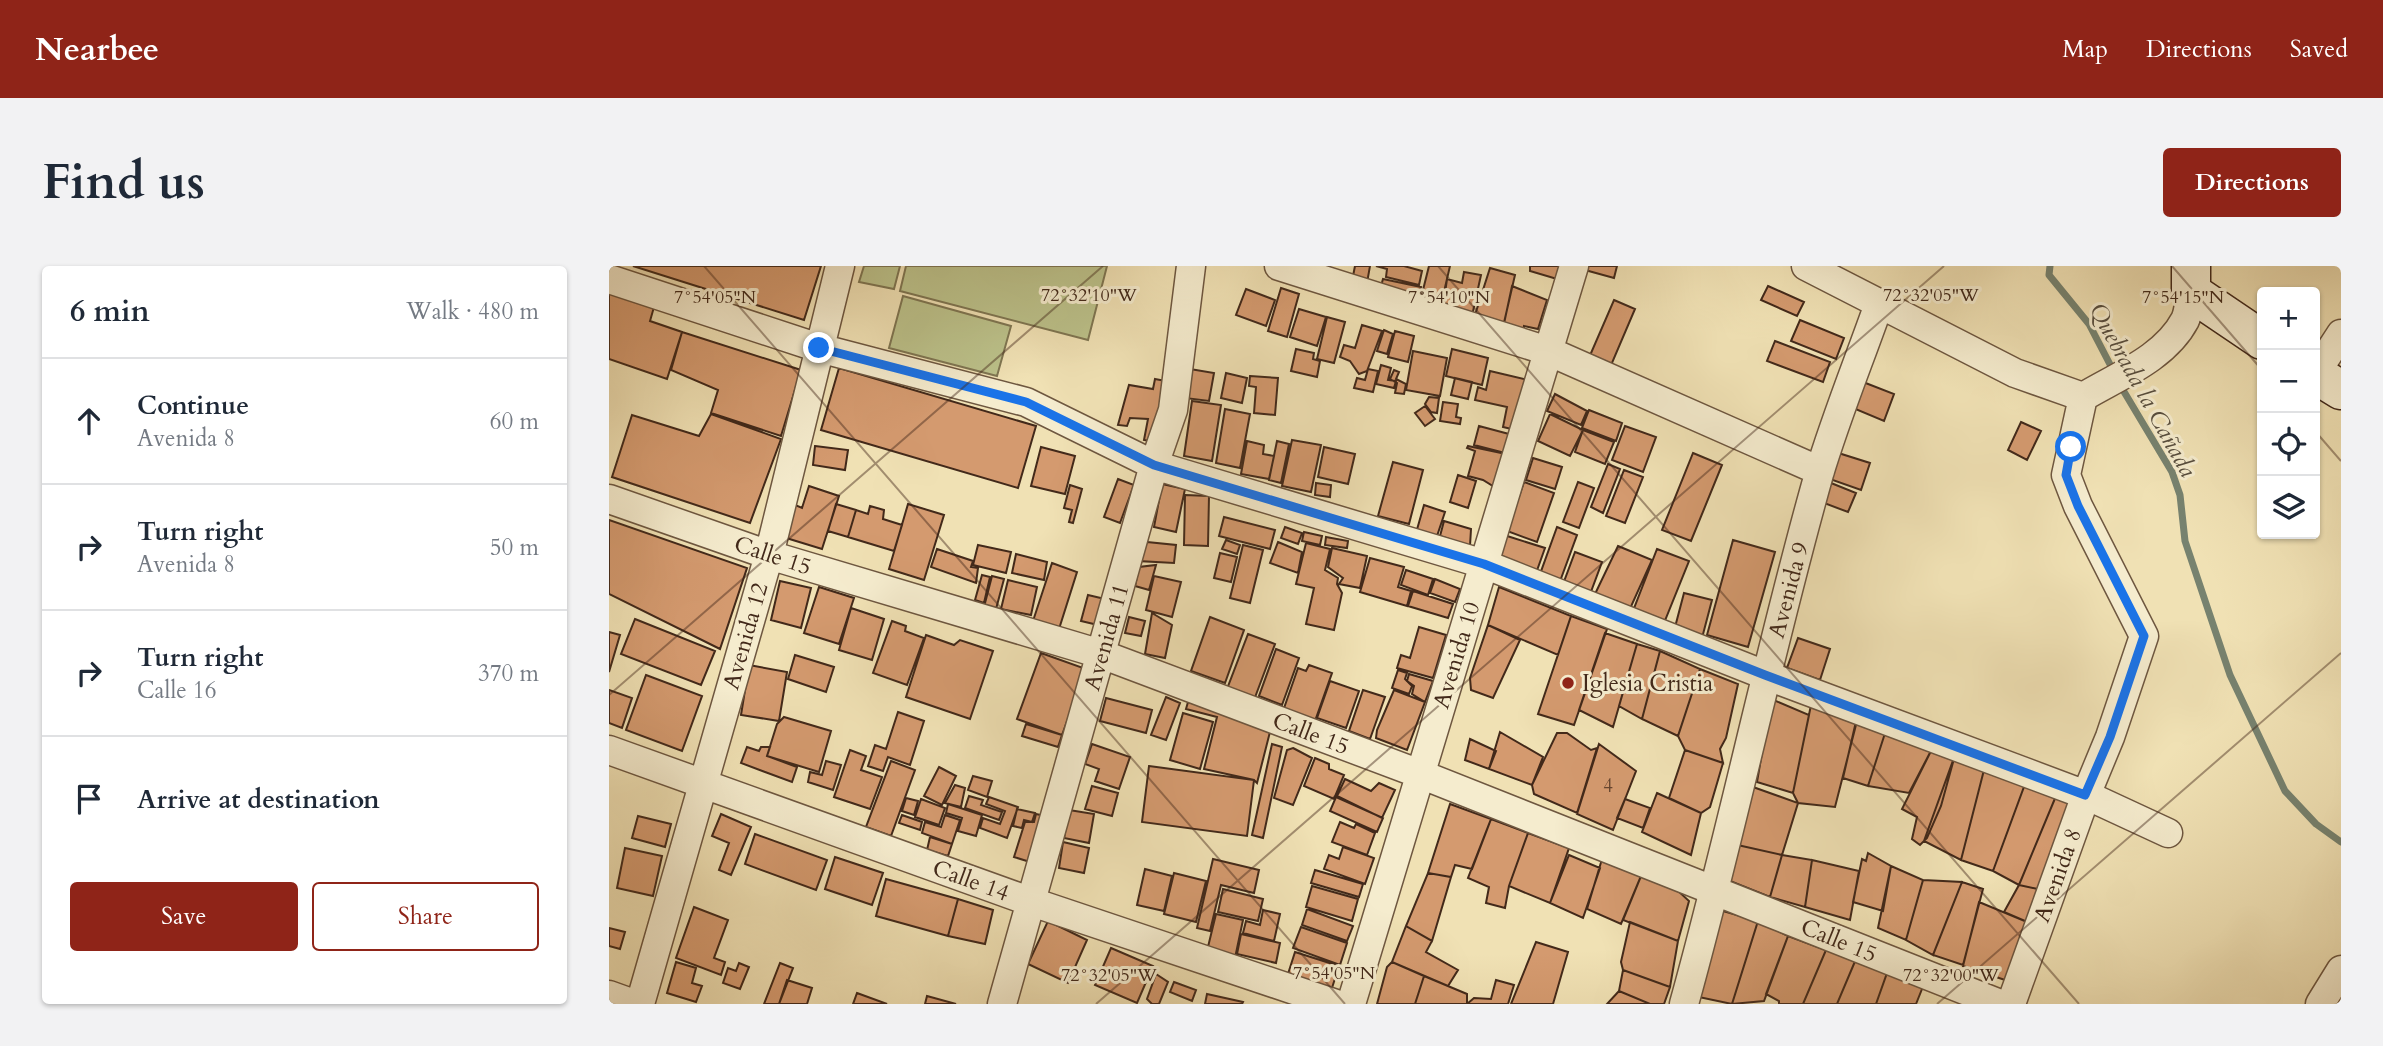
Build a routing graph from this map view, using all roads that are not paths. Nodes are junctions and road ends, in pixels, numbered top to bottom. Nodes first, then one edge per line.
1 (840, 266) edge
2 (1191, 266) edge
3 (1279, 266) edge
4 (1574, 266) edge
5 (1806, 266) edge
6 (609, 279) edge
7 (2191, 279) edge
8 (1879, 304) junction
9 (2341, 334) edge
10 (2257, 336) edge
11 (819, 348) junction
12 (1548, 351) junction
13 (2320, 366) edge
14 (2320, 377) edge
15 (2341, 390) edge
16 (2087, 394) junction
17 (1154, 465) junction
18 (1820, 471) junction
19 (609, 499) edge
20 (769, 555) junction
21 (1484, 564) junction
22 (1101, 654) junction
23 (1765, 675) junction
24 (609, 750) edge
25 (1420, 774) junction
26 (703, 782) junction
27 (2085, 795) junction
28 (2168, 833) dead end
29 (1715, 891) junction
30 (1029, 901) junction
31 (2341, 970) edge
32 (609, 995) edge
33 (634, 1004) edge
34 (641, 1004) edge
35 (1002, 1004) edge
36 (1336, 1004) edge
37 (1351, 1004) edge
38 (1683, 1004) edge
39 (2000, 1004) edge
40 (2011, 1004) edge
41 (2320, 1004) edge

1 - 11 street, Avenida 12
2 - 17 street, Avenida 11
3 - 12 street
4 - 12 street, Avenida 10
5 - 8 street
6 - 11 street
7 - 10 street
7 - 16 street
8 - 16 street
8 - 18 street, Avenida 9
9 - 13 street
11 - 17 street
11 - 20 street, Avenida 12
12 - 18 street
12 - 21 street, Avenida 10
14 - 15 street
16 - 27 street, Avenida 8
17 - 21 street
17 - 22 street, Avenida 11
18 - 23 street, Avenida 9
19 - 20 street, Calle 15
20 - 22 street, Calle 15
20 - 26 street, Avenida 12
21 - 23 street
21 - 25 street, Avenida 10
22 - 25 street, Calle 15
22 - 30 street, Avenida 11
23 - 27 street
23 - 29 street, Avenida 9
24 - 26 street, Calle 14
25 - 29 street, Calle 15
25 - 37 street, Avenida 10
26 - 30 street, Calle 14
26 - 34 street, Avenida 12
27 - 28 street
27 - 40 street, Avenida 8
29 - 38 street, Avenida 9
29 - 39 street, Calle 15
30 - 35 street, Avenida 11
30 - 36 street, Calle 14
31 - 41 street
32 - 33 street

